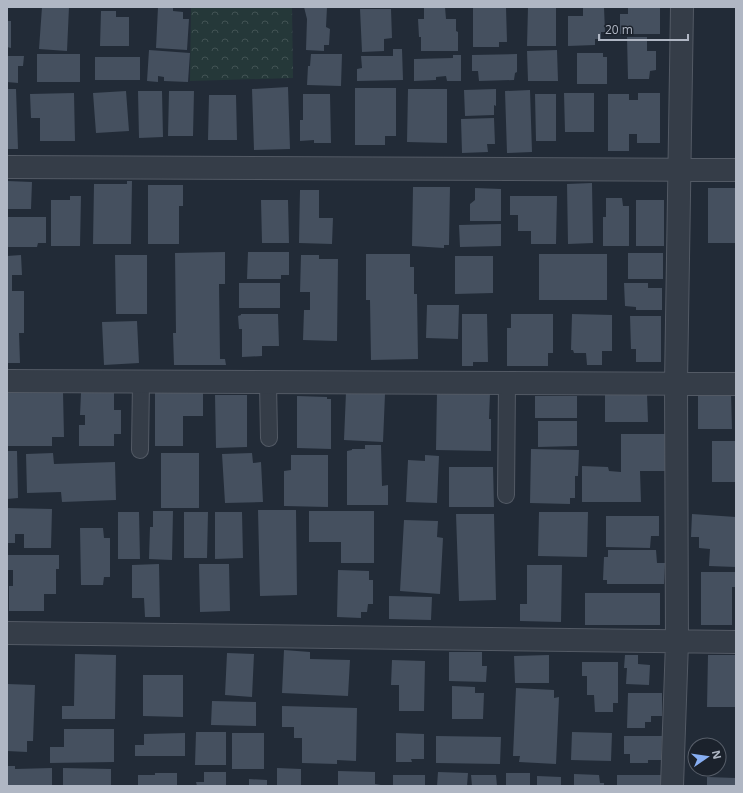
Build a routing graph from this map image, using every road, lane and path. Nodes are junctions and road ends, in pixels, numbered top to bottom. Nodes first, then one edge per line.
1 (682, 7) edge
2 (7, 166) edge
3 (679, 170) junction
4 (736, 170) edge
5 (7, 381) edge
6 (141, 382) junction
7 (268, 382) junction
8 (507, 383) junction
9 (676, 384) junction
10 (736, 384) edge
11 (269, 438) dead end
12 (140, 450) dead end
13 (506, 495) dead end
14 (7, 633) edge
15 (677, 642) junction
16 (736, 642) edge
17 (672, 786) edge

1 - 3 street
2 - 3 street
3 - 4 street
3 - 9 street
5 - 6 street
6 - 7 street
6 - 12 lane
7 - 8 street
7 - 11 lane
8 - 9 street
8 - 13 lane
9 - 10 street
9 - 15 street
14 - 15 street
15 - 16 street
15 - 17 street

